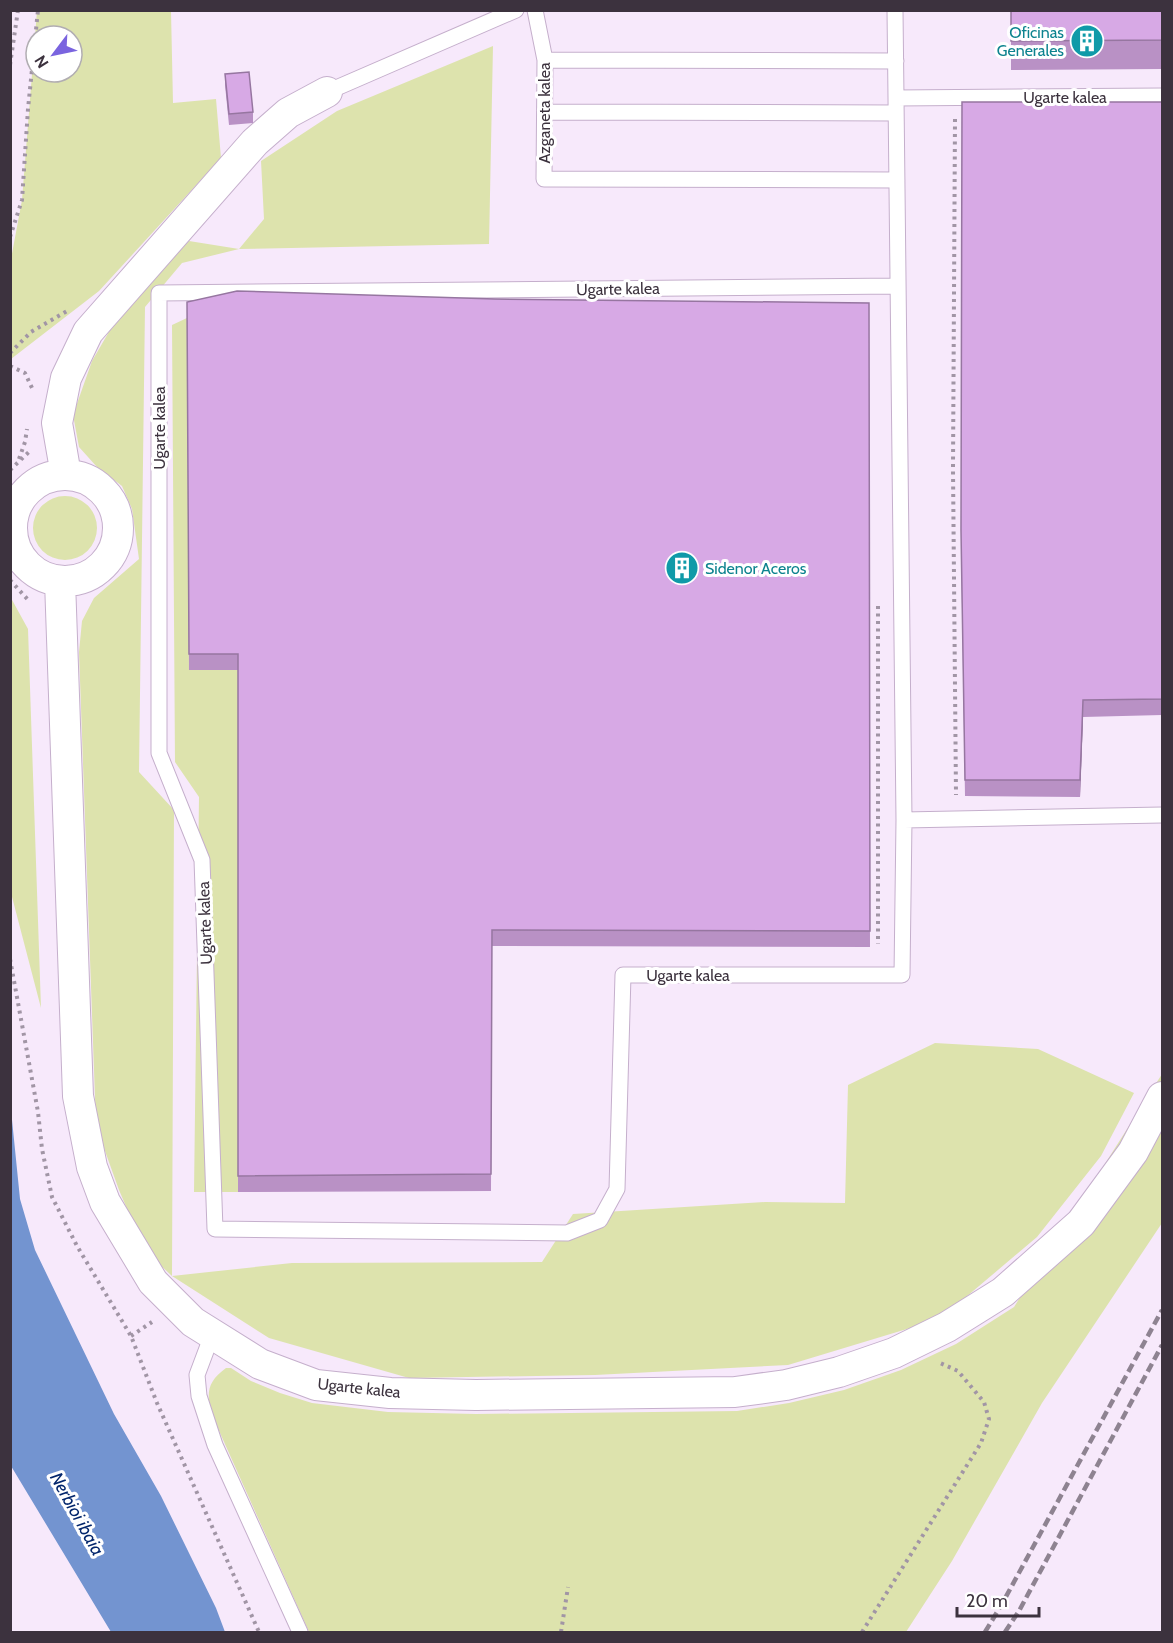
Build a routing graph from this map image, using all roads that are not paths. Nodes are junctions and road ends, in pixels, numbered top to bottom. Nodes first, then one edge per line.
1 (516, 10) edge
2 (535, 10) edge
3 (895, 10) edge
4 (545, 60) junction
5 (896, 61) junction
6 (327, 92) joint
7 (1162, 96) edge
8 (896, 106) junction
9 (545, 112) junction
10 (897, 180) junction
11 (898, 286) junction
12 (66, 475) junction
13 (11, 529) edge
14 (60, 581) junction
15 (1162, 815) edge
16 (904, 820) junction
17 (1162, 1097) edge
18 (212, 1335) junction
19 (300, 1632) edge

1 - 6 lane
2 - 4 lane, Azganeta kalea
3 - 5 lane, Ugarte kalea
4 - 5 lane
4 - 9 lane, Azganeta kalea
5 - 8 lane, Ugarte kalea
6 - 12 street
7 - 8 lane, Ugarte kalea
8 - 9 lane
8 - 10 lane, Ugarte kalea
9 - 10 lane, Azganeta kalea
10 - 11 lane, Ugarte kalea
11 - 16 lane, Ugarte kalea
11 - 16 lane, Ugarte kalea
12 - 13 street
12 - 14 street
13 - 14 street
14 - 18 street, Ugarte kalea
15 - 16 lane
17 - 18 street, Ugarte kalea
18 - 19 lane

